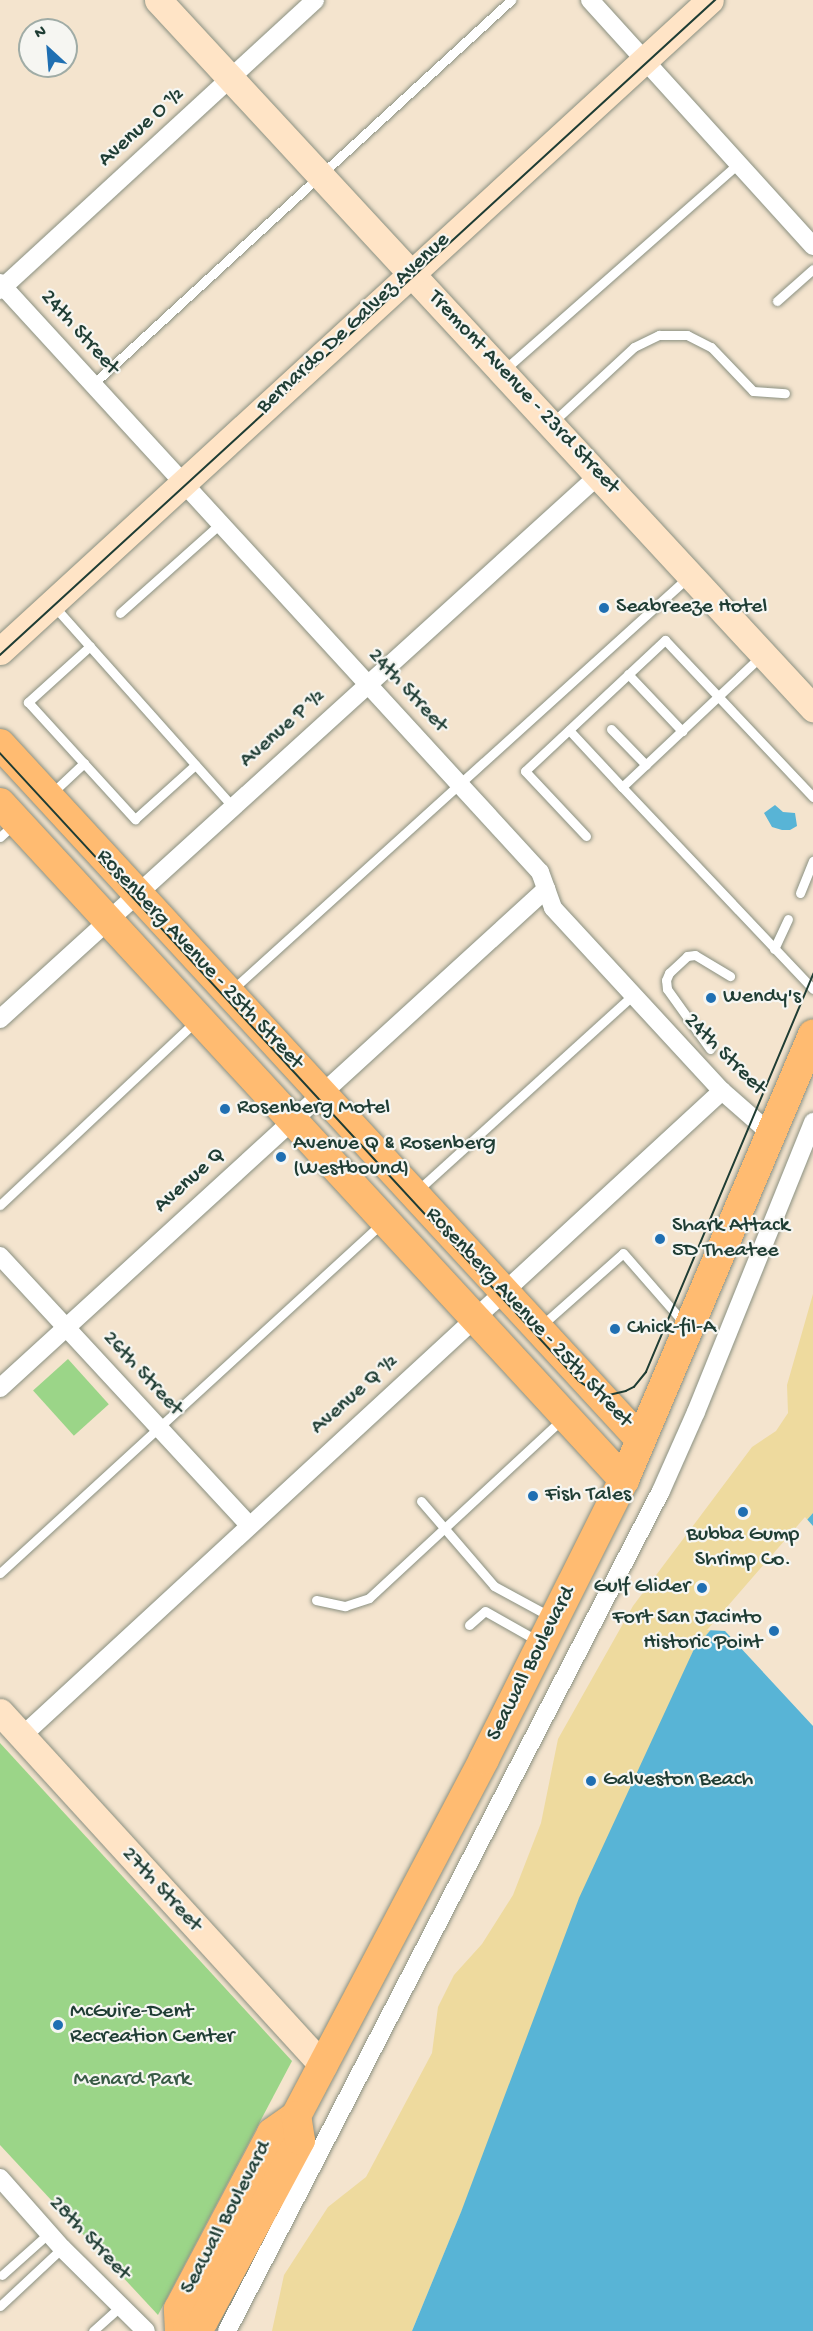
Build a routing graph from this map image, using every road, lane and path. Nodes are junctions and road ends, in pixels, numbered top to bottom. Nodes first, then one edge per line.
1 (158, 0) edge
2 (315, 0) edge
3 (511, 0) edge
4 (590, 0) edge
5 (710, 0) edge
6 (644, 60) junction
7 (231, 79) junction
8 (739, 163) junction
9 (320, 175) junction
10 (813, 246) edge
11 (813, 269) edge
12 (411, 272) junction
13 (1, 286) edge
14 (777, 301) dead end
15 (502, 371) junction
16 (93, 384) junction
17 (785, 393) dead end
18 (551, 423) junction
19 (599, 475) junction
20 (183, 482) junction
21 (220, 524) junction
22 (690, 575) junction
23 (52, 603) junction
24 (120, 613) dead end
25 (90, 646) junction
26 (0, 651) edge
27 (763, 654) junction
28 (628, 674) junction
29 (369, 684) junction
30 (718, 697) junction
31 (813, 708) edge
32 (611, 729) dead end
33 (569, 730) junction
34 (682, 731) junction
35 (0, 744) edge
36 (84, 763) junction
37 (195, 765) junction
38 (646, 765) junction
39 (460, 784) junction
40 (622, 787) junction
41 (48, 796) junction
42 (813, 797) edge
43 (233, 807) junction
44 (6, 820) edge
45 (586, 836) dead end
46 (813, 861) edge
47 (546, 889) junction
48 (136, 893) junction
49 (801, 893) dead end
50 (108, 918) junction
51 (788, 919) dead end
52 (774, 949) junction
53 (730, 976) dead end
54 (813, 989) edge
55 (229, 993) junction
56 (633, 994) junction
57 (200, 1018) junction
58 (0, 1019) edge
59 (813, 1034) edge
60 (710, 1049) dead end
61 (722, 1091) junction
62 (322, 1093) junction
63 (291, 1119) junction
64 (813, 1122) edge
65 (771, 1134) junction
66 (414, 1194) junction
67 (0, 1205) edge
68 (386, 1220) junction
69 (0, 1256) edge
70 (504, 1292) junction
71 (476, 1318) junction
72 (66, 1327) junction
73 (538, 1329) junction
74 (690, 1329) junction
75 (0, 1388) edge
76 (564, 1418) junction
77 (158, 1427) junction
78 (641, 1440) junction
79 (624, 1480) junction
80 (421, 1501) dead end
81 (249, 1525) junction
82 (444, 1530) junction
83 (0, 1573) edge
84 (316, 1600) dead end
85 (470, 1626) dead end
86 (549, 1631) junction
87 (0, 1712) edge
88 (22, 1736) junction
89 (323, 2066) junction
90 (296, 2116) junction
91 (0, 2178) edge
92 (49, 2233) junction
93 (62, 2248) junction
94 (2, 2275) dead end
95 (0, 2306) edge
96 (121, 2306) junction
97 (93, 2331) edge
98 (146, 2331) edge
99 (180, 2331) edge
100 (188, 2331) edge
101 (227, 2331) edge

1 - 7 street, Tremont Avenue - 23rd Street
2 - 7 street, Avenue O ½
3 - 9 lane
4 - 6 street
5 - 6 street, Bernardo De Galvez Avenue
6 - 8 street
6 - 12 street, Bernardo De Galvez Avenue
7 - 9 street, Tremont Avenue - 23rd Street
7 - 13 street, Avenue O ½
8 - 10 street
8 - 15 lane
9 - 12 street, Tremont Avenue - 23rd Street
9 - 16 lane
11 - 14 lane
12 - 15 street, Tremont Avenue - 23rd Street
12 - 20 street, Bernardo De Galvez Avenue
13 - 16 street, 24th Street
15 - 18 street, Tremont Avenue - 23rd Street
16 - 20 street, 24th Street
17 - 18 lane
18 - 19 street, Tremont Avenue - 23rd Street
19 - 22 street, Tremont Avenue - 23rd Street
19 - 29 street, Avenue P ½
20 - 21 street, 24th Street
20 - 23 street, Bernardo De Galvez Avenue
21 - 24 lane
21 - 29 street, 24th Street
22 - 27 street, Tremont Avenue - 23rd Street
22 - 39 lane
23 - 25 lane
23 - 26 street, Bernardo De Galvez Avenue
25 - 36 lane
25 - 37 lane
27 - 30 lane
27 - 31 street, Tremont Avenue - 23rd Street
28 - 30 lane
28 - 33 lane
28 - 34 lane
29 - 39 street, 24th Street
29 - 43 street, Avenue P ½
30 - 34 lane
30 - 42 lane
32 - 38 lane
33 - 40 lane
33 - 45 lane
34 - 38 lane
35 - 41 main road, Rosenberg Avenue - 25th Street
36 - 37 lane
36 - 41 lane
37 - 43 lane
38 - 40 lane
39 - 47 street, 24th Street
39 - 55 lane
40 - 52 lane
41 - 48 main road, Rosenberg Avenue - 25th Street
43 - 48 street, Avenue P ½
44 - 50 main road, Rosenberg Avenue - 25th Street
46 - 49 lane
47 - 56 street, 24th Street
47 - 62 street, Avenue Q
48 - 50 street, Avenue P ½
48 - 55 main road, Rosenberg Avenue - 25th Street
50 - 57 main road, Rosenberg Avenue - 25th Street
50 - 58 street, Avenue P ½
51 - 52 lane
52 - 54 lane
53 - 60 lane
55 - 62 main road, Rosenberg Avenue - 25th Street
56 - 61 street, 24th Street
56 - 66 lane
57 - 63 main road, Rosenberg Avenue - 25th Street
57 - 67 lane
59 - 65 main road, Seawall Boulevard
61 - 65 street, 24th Street
61 - 70 street, Avenue Q ½
62 - 63 street, Avenue Q
62 - 66 main road, Rosenberg Avenue - 25th Street
63 - 68 main road, Rosenberg Avenue - 25th Street
63 - 72 street, Avenue Q
64 - 101 street
65 - 74 main road, Seawall Boulevard
66 - 70 main road, Rosenberg Avenue - 25th Street
68 - 71 main road, Rosenberg Avenue - 25th Street
68 - 77 lane
69 - 72 street, 26th Street
70 - 71 street, Avenue Q ½
70 - 73 main road, Rosenberg Avenue - 25th Street
71 - 76 main road, Rosenberg Avenue - 25th Street
71 - 81 street, Avenue Q ½
72 - 75 street, Avenue Q
72 - 77 street, 26th Street
73 - 74 lane
73 - 78 main road, Rosenberg Avenue - 25th Street
74 - 78 main road, Seawall Boulevard
76 - 79 main road, Rosenberg Avenue - 25th Street
76 - 82 lane
77 - 81 street, 26th Street
77 - 83 lane
78 - 79 main road, Seawall Boulevard
79 - 86 main road, Seawall Boulevard
80 - 82 lane
81 - 88 street, Avenue Q ½
82 - 84 lane
82 - 86 lane
85 - 86 lane
86 - 89 main road, Seawall Boulevard
87 - 88 street, 27th Street
88 - 89 street, 27th Street
89 - 90 main road, Seawall Boulevard
90 - 99 main road, Seawall Boulevard
90 - 100 main road, Seawall Boulevard
91 - 92 street, 28th Street
92 - 93 street, 28th Street
92 - 94 lane
93 - 95 lane
93 - 96 street, 28th Street
96 - 97 lane
96 - 98 street, 28th Street

